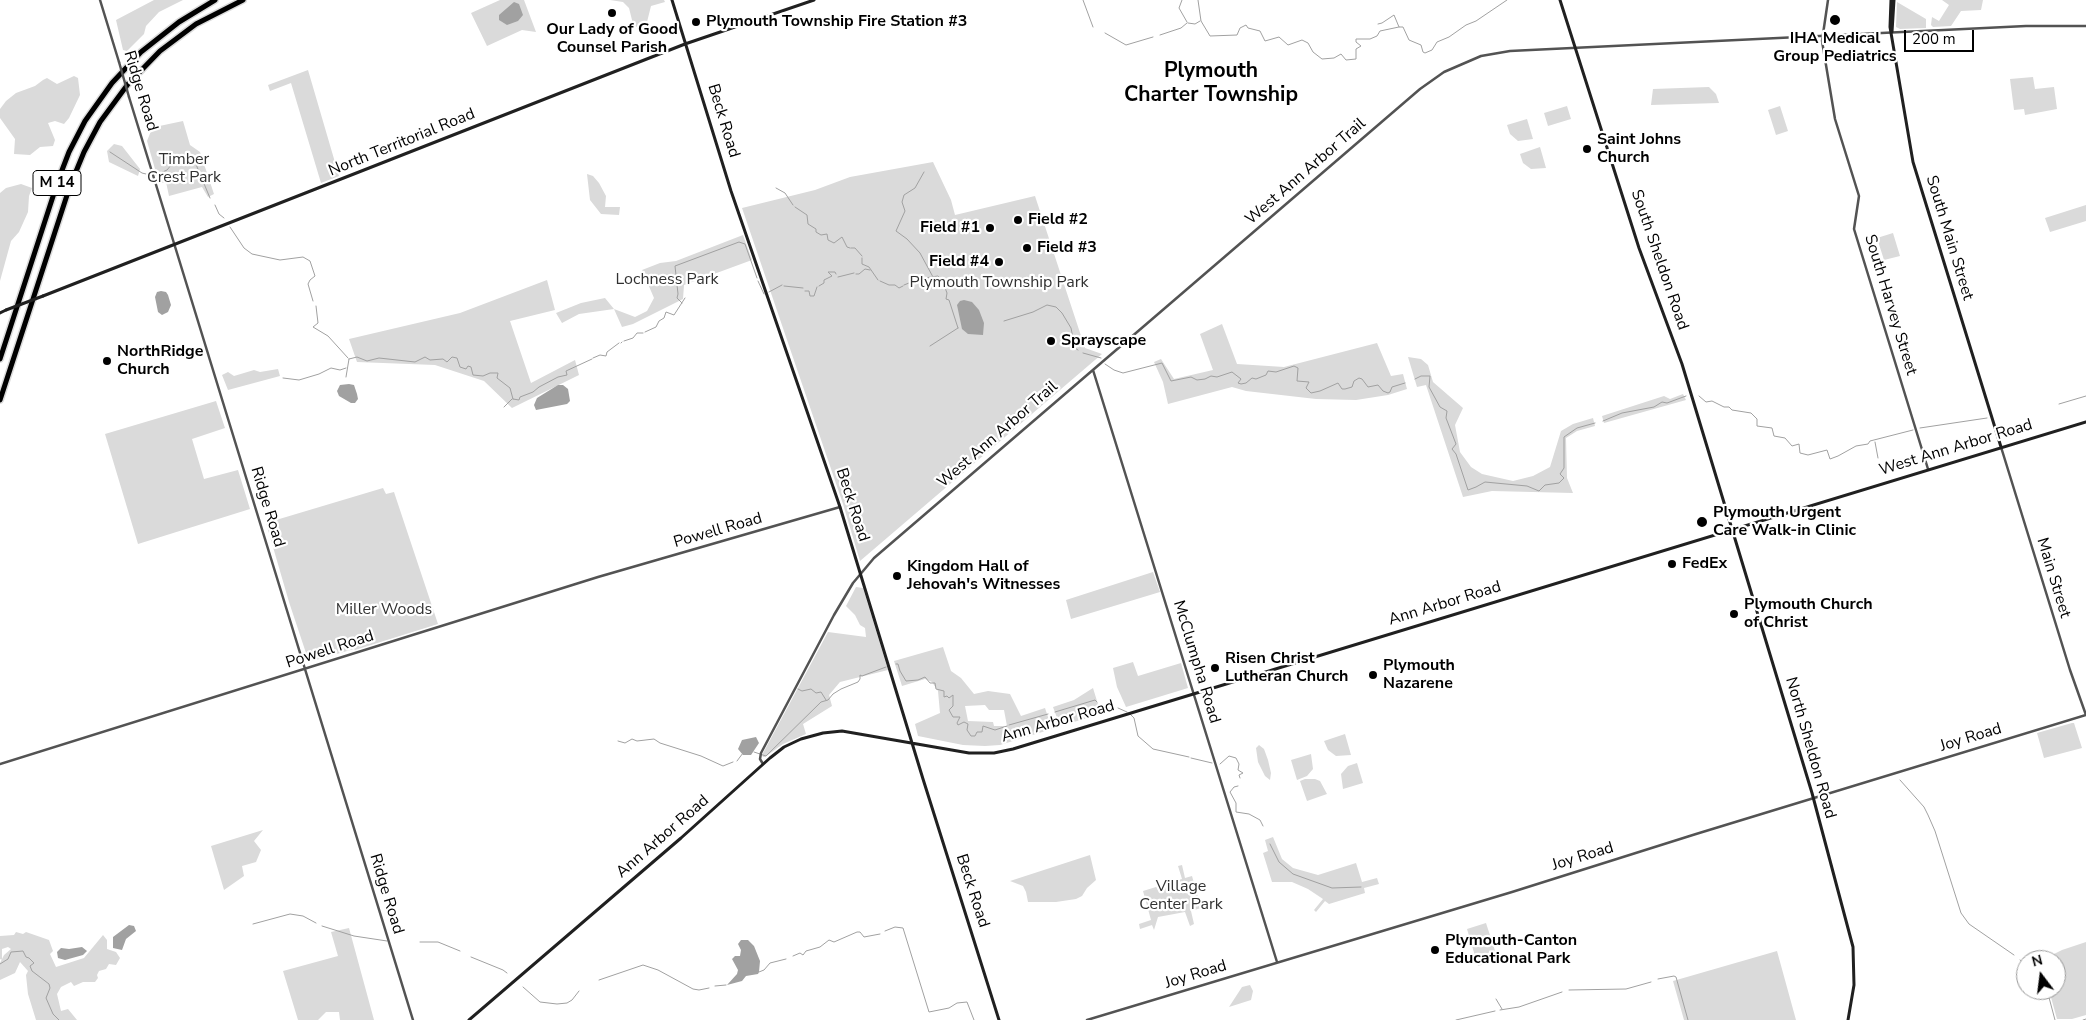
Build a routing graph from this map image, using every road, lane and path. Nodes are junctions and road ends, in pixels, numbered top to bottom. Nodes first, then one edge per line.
1 (100, 0) edge
2 (215, 0) edge
3 (243, 0) edge
4 (672, 0) edge
5 (814, 0) edge
6 (1560, 0) edge
7 (1828, 0) edge
8 (1892, 0) edge
9 (2086, 26) edge
10 (1892, 32) junction
11 (1822, 36) junction
12 (685, 44) junction
13 (1576, 48) junction
14 (175, 246) junction
15 (0, 313) edge
16 (0, 359) edge
17 (1092, 370) junction
18 (0, 400) edge
19 (2086, 422) edge
20 (2001, 447) junction
21 (1928, 469) junction
22 (840, 507) junction
23 (1732, 529) junction
24 (861, 573) junction
25 (305, 669) junction
26 (1194, 694) junction
27 (2086, 716) edge
28 (913, 743) junction
29 (0, 764) edge
30 (763, 764) junction
31 (1813, 799) junction
32 (1277, 962) junction
33 (413, 1020) edge
34 (469, 1020) edge
35 (999, 1020) edge
36 (1087, 1020) edge
37 (1848, 1020) edge

1 - 14 street, Ridge Road, bridge
2 - 16 highway, M 14
3 - 18 highway, M 14
4 - 12 main road, Beck Road
5 - 12 main road, North Territorial Road
6 - 13 main road, South Sheldon Road
7 - 11 street, South Harvey Street
8 - 10 main road, South Main Street
9 - 10 street, West Ann Arbor Trail
10 - 11 street, West Ann Arbor Trail
10 - 20 main road, South Main Street
11 - 13 street, West Ann Arbor Trail
11 - 21 street, South Harvey Street
12 - 14 main road, North Territorial Road
12 - 22 main road, Beck Road
13 - 17 street, West Ann Arbor Trail
13 - 23 main road, South Sheldon Road
14 - 15 main road, North Territorial Road, bridge
14 - 25 street, Ridge Road
17 - 24 street, West Ann Arbor Trail
17 - 26 street, McClumpha Road
19 - 20 main road, West Ann Arbor Road
20 - 21 main road, West Ann Arbor Road
20 - 27 street, Main Street
21 - 23 main road, West Ann Arbor Road
22 - 24 main road, Beck Road
22 - 25 street, Powell Road
23 - 26 main road, Ann Arbor Road
23 - 31 main road, North Sheldon Road
24 - 28 main road, Beck Road
24 - 30 street, West Ann Arbor Trail
25 - 29 street, Powell Road
25 - 33 street, Ridge Road
26 - 28 main road, Ann Arbor Road
26 - 32 street, McClumpha Road
27 - 31 street, Joy Road
28 - 30 main road, Ann Arbor Road
28 - 35 main road, Beck Road
30 - 34 main road, Ann Arbor Road
31 - 32 street, Joy Road
31 - 37 main road, North Sheldon Road
32 - 36 street, Joy Road

